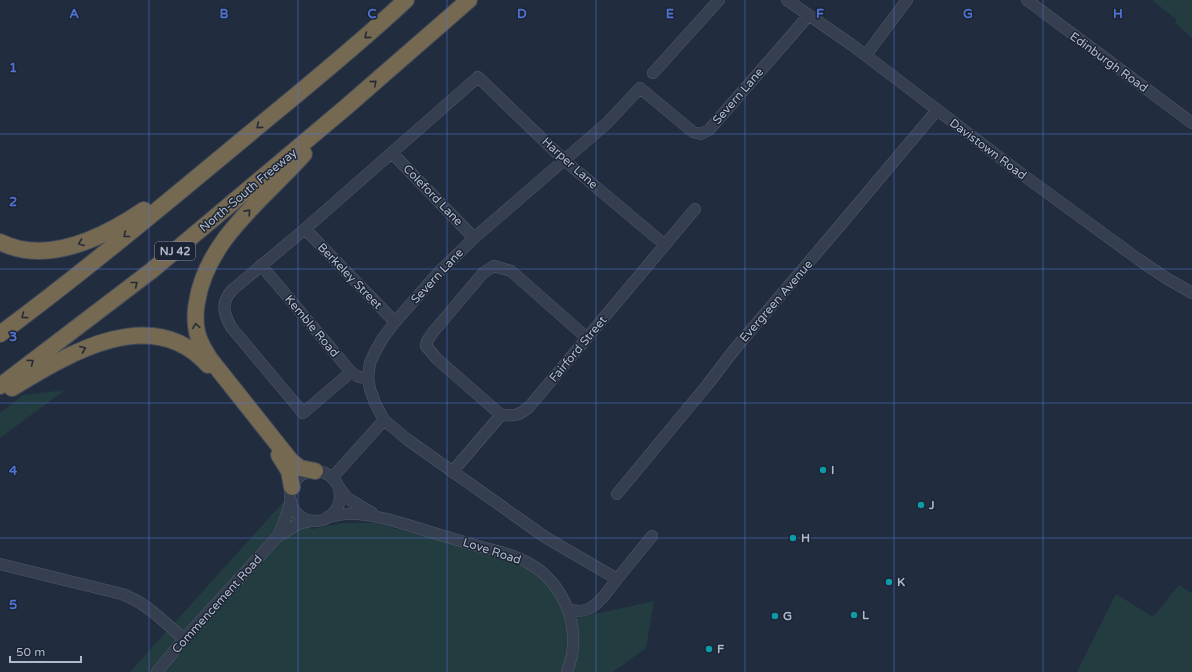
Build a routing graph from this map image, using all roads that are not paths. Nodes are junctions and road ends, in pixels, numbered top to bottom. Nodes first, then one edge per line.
1 (406, 0) edge
2 (469, 0) edge
3 (719, 0) edge
4 (787, 0) edge
5 (907, 0) edge
6 (1026, 0) edge
7 (809, 15) junction
8 (866, 55) junction
9 (653, 73) dead end
10 (345, 108) junction
11 (937, 110) junction
12 (1192, 123) edge
13 (392, 153) junction
14 (222, 157) junction
15 (564, 160) junction
16 (695, 209) dead end
17 (305, 229) junction
18 (474, 238) junction
19 (0, 242) edge
20 (665, 245) junction
21 (261, 265) junction
22 (1192, 293) edge
23 (395, 322) junction
24 (0, 334) edge
25 (588, 338) junction
26 (351, 372) junction
27 (368, 378) junction
28 (0, 386) edge
29 (0, 395) edge
30 (501, 415) junction
31 (384, 420) junction
32 (315, 471) junction
33 (452, 472) junction
34 (334, 481) junction
35 (291, 494) junction
36 (617, 494) dead end
37 (328, 517) junction
38 (380, 518) junction
39 (311, 521) junction
40 (278, 536) junction
41 (652, 536) dead end
42 (0, 564) edge
43 (617, 579) junction
44 (569, 610) junction
45 (184, 639) junction
46 (157, 672) edge
47 (567, 672) edge

1 -> 14 highway
10 -> 2 highway, North-South Freeway / NJ 42
3 - 9 street
4 - 7 street, Davistown Road
5 - 8 street
6 - 12 street, Edinburgh Road
7 - 8 street, Davistown Road
7 - 15 street, Severn Lane
8 - 11 street, Davistown Road
28 -> 10 highway, North-South Freeway / NJ 42
32 -> 10 highway
11 - 22 street, Davistown Road
11 - 36 street, Evergreen Avenue
13 - 15 street, Harper Lane
13 - 17 street
13 - 18 street, Coleford Lane
14 -> 19 highway
14 -> 24 highway
15 - 18 street, Severn Lane
15 - 20 street, Harper Lane
16 - 20 street, Fairford Street
17 - 21 street
17 - 23 street, Berkeley Street
18 - 23 street, Severn Lane
20 - 25 street, Fairford Street
21 - 26 street, Kemble Road
21 - 26 street
23 - 27 street, Severn Lane
25 - 30 street, Fairford Street
25 - 30 street
26 - 27 street
27 - 31 street, Severn Lane
29 -> 35 highway
30 - 33 street
31 - 33 street, Severn Lane
31 - 34 street
32 - 34 street
32 - 35 street
33 - 43 street, Severn Lane
34 - 37 street
34 - 38 street, Love Road
35 - 39 street
35 - 40 street, Commencement Road
37 - 38 street, Love Road
37 - 39 street
38 - 44 street, Love Road
39 - 40 street, Commencement Road
40 - 45 street, Commencement Road
41 - 43 street
42 - 45 street
43 - 44 street
44 - 47 street, Love Road
45 - 46 street, Commencement Road

